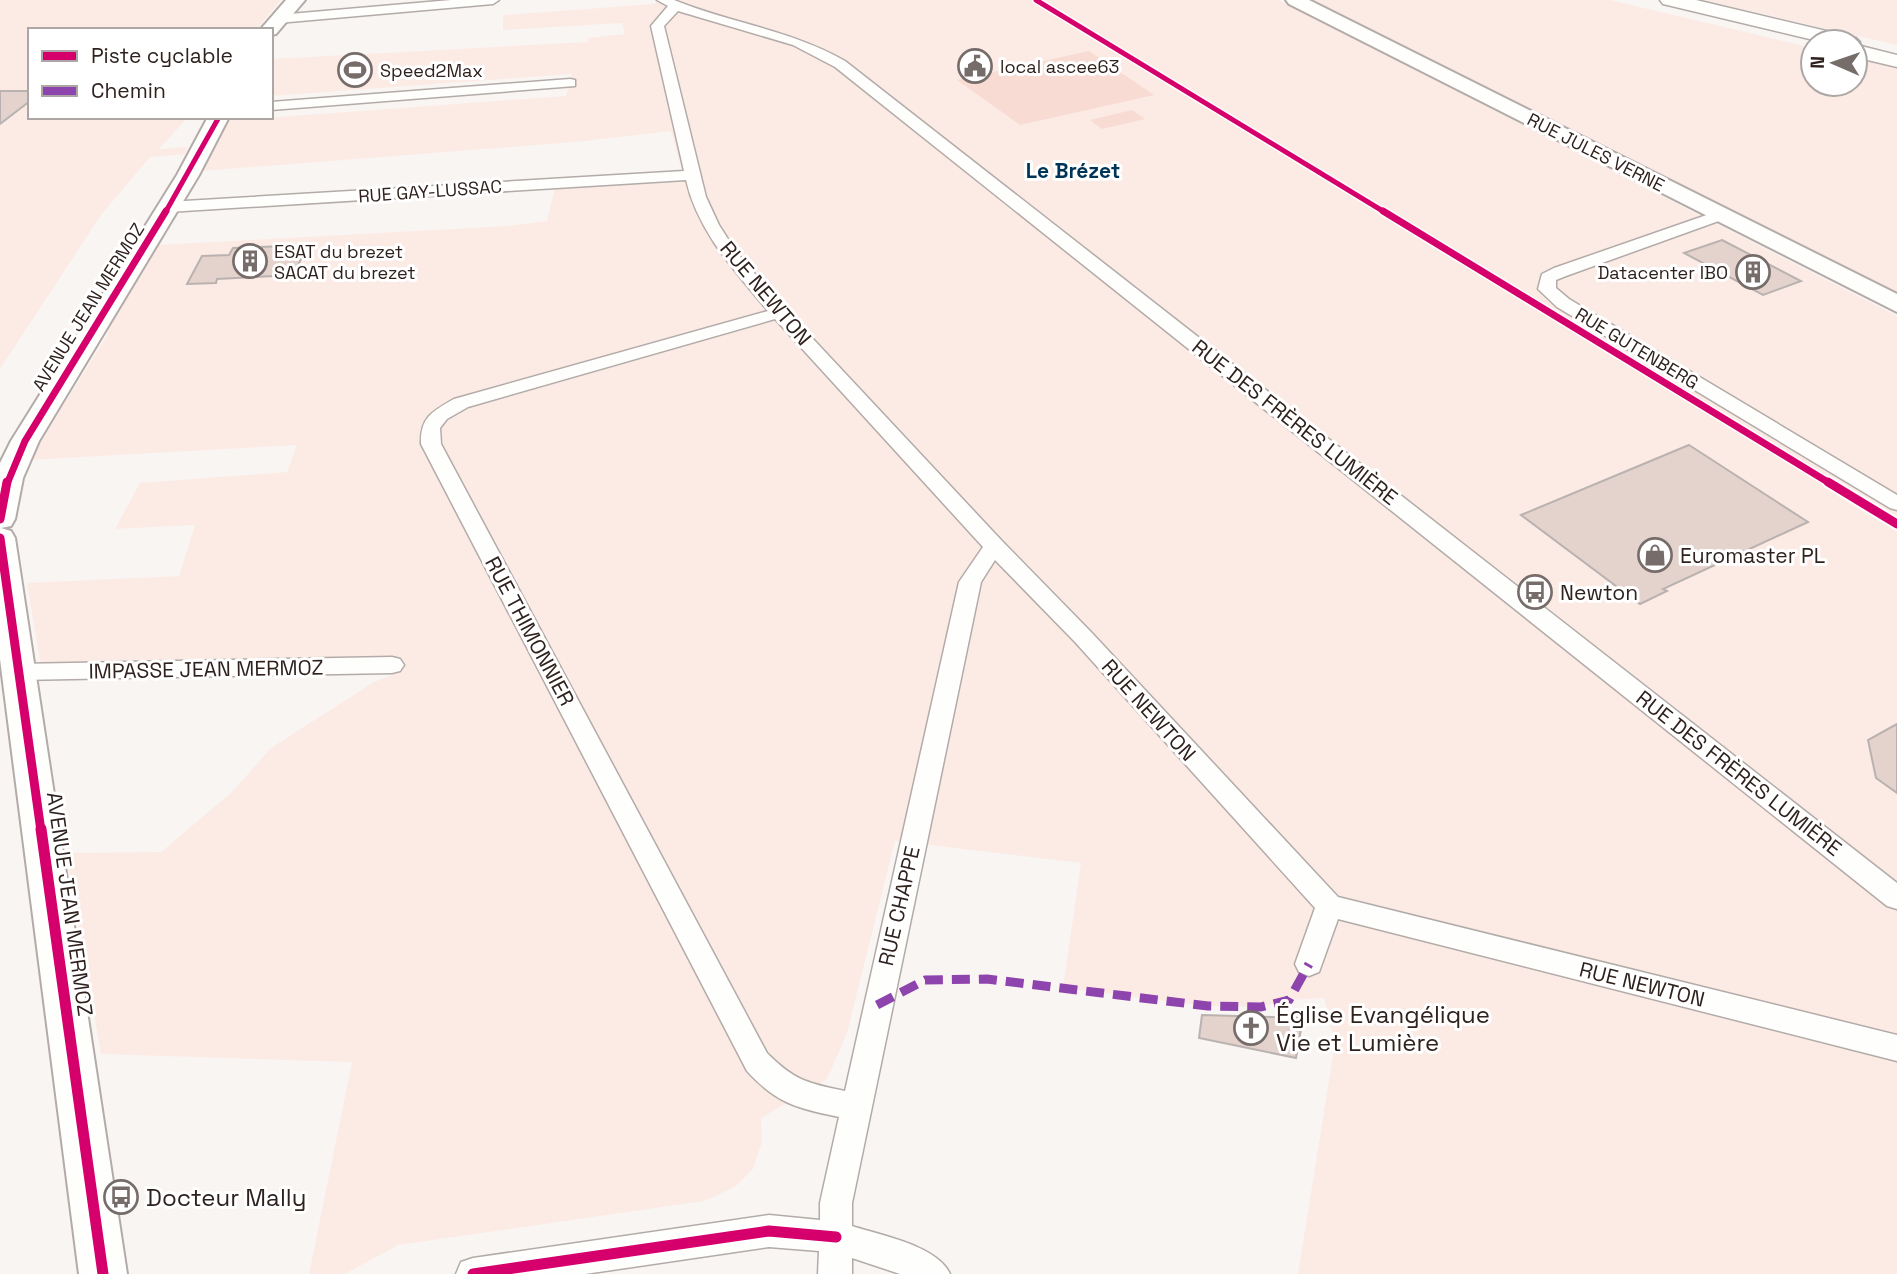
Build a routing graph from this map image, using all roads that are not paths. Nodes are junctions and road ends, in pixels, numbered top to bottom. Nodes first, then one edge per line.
1 (355, 0) edge
2 (493, 0) edge
3 (1295, 0) edge
4 (294, 2) edge
5 (1662, 2) edge
6 (669, 3) edge
7 (702, 15) junction
8 (274, 24) edge
9 (1799, 31) edge
10 (660, 36) junction
11 (1799, 37) edge
12 (1869, 47) edge
13 (1897, 53) edge
14 (1869, 54) edge
15 (1897, 61) edge
16 (570, 83) dead end
17 (273, 106) edge
18 (218, 119) edge
19 (692, 175) junction
20 (168, 207) junction
21 (1721, 215) junction
22 (1897, 304) edge
23 (779, 313) junction
24 (1897, 504) edge
25 (0, 519) edge
26 (0, 538) edge
27 (994, 546) junction
28 (392, 665) dead end
29 (19, 672) junction
30 (1897, 898) edge
31 (1329, 906) junction
32 (1309, 964) dead end
33 (1897, 1048) edge
34 (855, 1107) junction
35 (836, 1237) junction
36 (103, 1274) edge
37 (473, 1274) edge
38 (835, 1274) edge
39 (933, 1274) edge

1 - 4 street
2 - 8 street
3 - 21 main road, RUE JULES VERNE
4 - 8 main road
5 - 9 main road
5 - 11 main road
6 - 7 street, RUE DES FRÈRES LUMIÈRE
6 - 10 street
7 - 10 street
7 - 30 street, RUE DES FRÈRES LUMIÈRE
10 - 19 street, RUE NEWTON
12 - 13 main road
14 - 15 main road
16 - 17 street
18 - 20 main road, AVENUE JEAN MERMOZ
19 - 20 street, RUE GAY-LUSSAC
19 - 23 street, RUE NEWTON
20 - 25 main road, AVENUE JEAN MERMOZ
21 - 22 main road, RUE JULES VERNE
21 - 24 street, RUE GUTENBERG
23 - 27 street, RUE NEWTON
23 - 34 street, RUE THIMONNIER
26 - 29 main road, AVENUE JEAN MERMOZ
27 - 31 street, RUE NEWTON
27 - 34 street, RUE CHAPPE
28 - 29 street, IMPASSE JEAN MERMOZ
29 - 36 main road, AVENUE JEAN MERMOZ
31 - 32 street
31 - 33 street, RUE NEWTON
34 - 35 street, RUE CHAPPE
35 - 37 street
35 - 38 street, RUE CHAPPE
35 - 39 street

